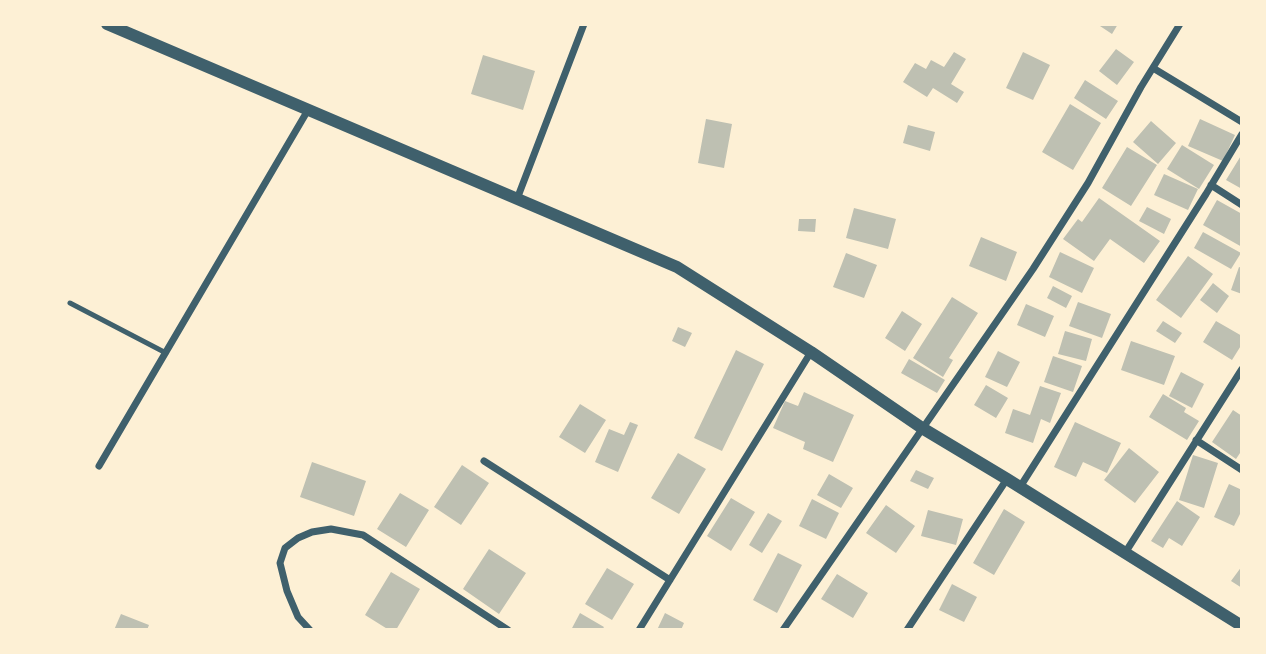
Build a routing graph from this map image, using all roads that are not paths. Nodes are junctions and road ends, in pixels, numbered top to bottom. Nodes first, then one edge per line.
1 (107, 24) edge
2 (584, 24) edge
3 (1180, 24) edge
4 (1153, 68) junction
5 (308, 110) junction
6 (1241, 122) edge
7 (1241, 134) edge
8 (1212, 185) junction
9 (517, 199) junction
10 (1241, 205) edge
11 (69, 303) dead end
12 (811, 352) junction
13 (166, 353) junction
14 (1241, 369) edge
15 (922, 428) junction
16 (1196, 440) junction
17 (484, 461) dead end
18 (99, 466) dead end
19 (1241, 470) edge
20 (1007, 478) junction
21 (1020, 486) junction
22 (1125, 553) junction
23 (670, 580) junction
24 (1241, 626) edge
25 (310, 629) edge
26 (508, 629) edge
27 (639, 629) edge
28 (783, 629) edge
29 (907, 629) edge

1 - 5 street
2 - 9 street
3 - 4 street
4 - 6 street
4 - 15 street
5 - 9 street
5 - 13 street
7 - 8 street
8 - 10 street
8 - 21 street
9 - 12 street
11 - 13 lane
12 - 15 street
12 - 23 street
13 - 18 street
14 - 16 street
15 - 20 street
15 - 28 street
16 - 19 street
16 - 22 street
17 - 23 street
20 - 21 street
20 - 29 street
21 - 22 street
22 - 24 street
23 - 27 street
25 - 26 street

